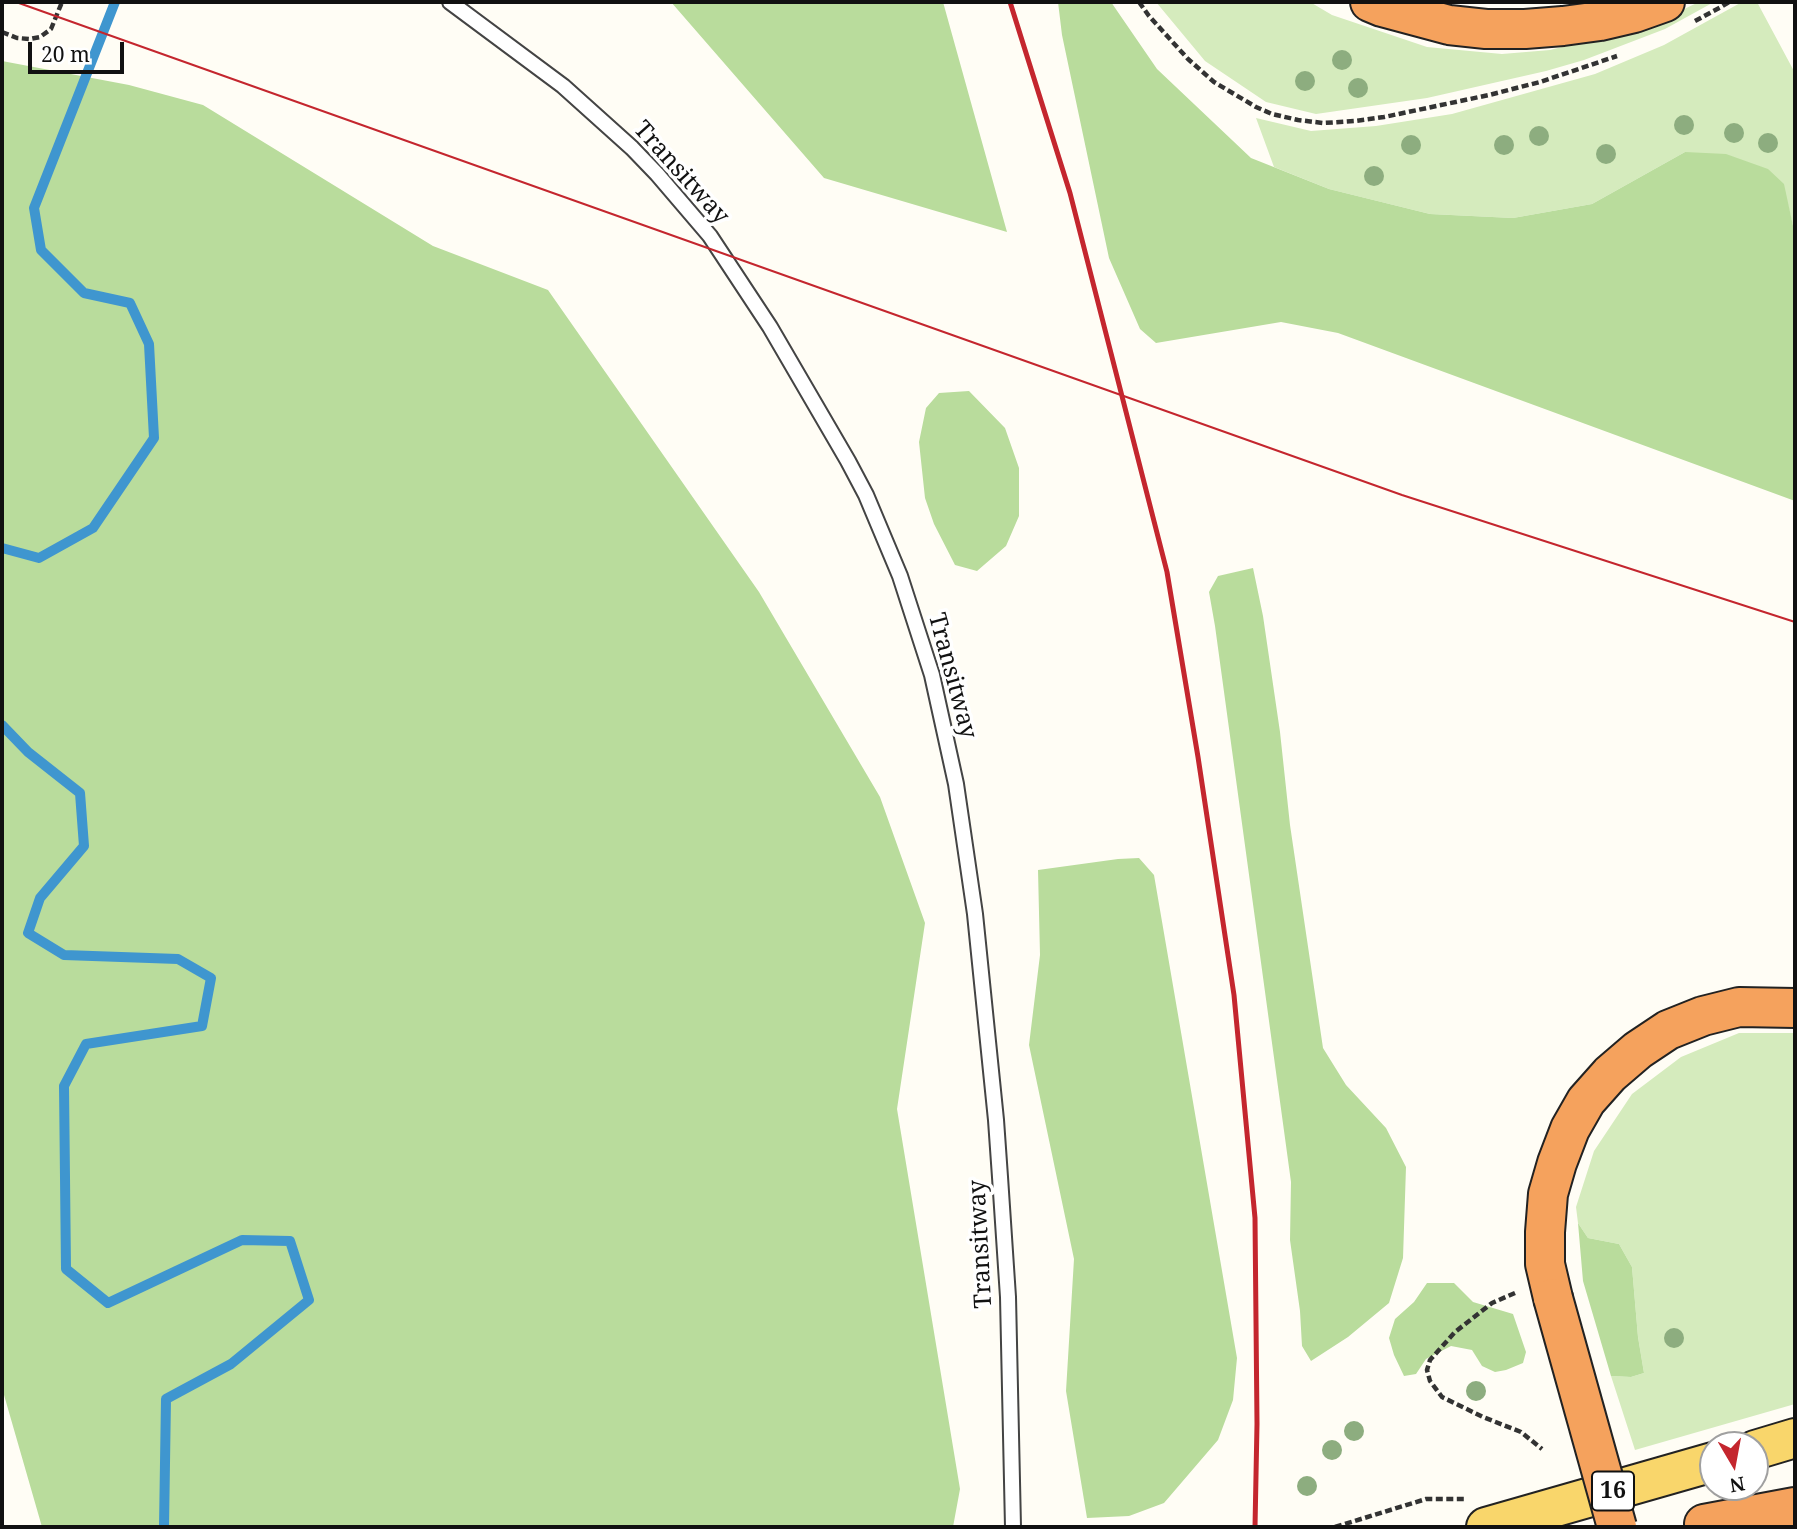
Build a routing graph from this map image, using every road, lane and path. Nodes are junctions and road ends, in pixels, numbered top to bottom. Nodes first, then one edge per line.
1 (62, 2) edge
2 (450, 2) edge
3 (1139, 2) edge
4 (1370, 2) edge
5 (1729, 2) edge
6 (1677, 13) edge
7 (2, 32) edge
8 (1623, 54) dead end
9 (1795, 1008) edge
10 (1539, 1294) junction
11 (1795, 1438) edge
12 (1769, 1446) edge
13 (1542, 1449) dead end
14 (1699, 1466) edge
15 (1795, 1497) edge
16 (1795, 1507) edge
17 (1499, 1523) edge
18 (1013, 1525) edge
19 (1698, 1526) edge
20 (1335, 1527) edge
21 (1617, 1527) edge

1 - 7 path
2 - 18 lane, Transitway
3 - 8 path
4 - 6 highway
5 - 6 path
9 - 10 highway
10 - 13 path
10 - 21 highway, bridge
11 - 12 main road
14 - 17 main road, 16
15 - 19 main road
16 - 19 highway
17 - 20 path

